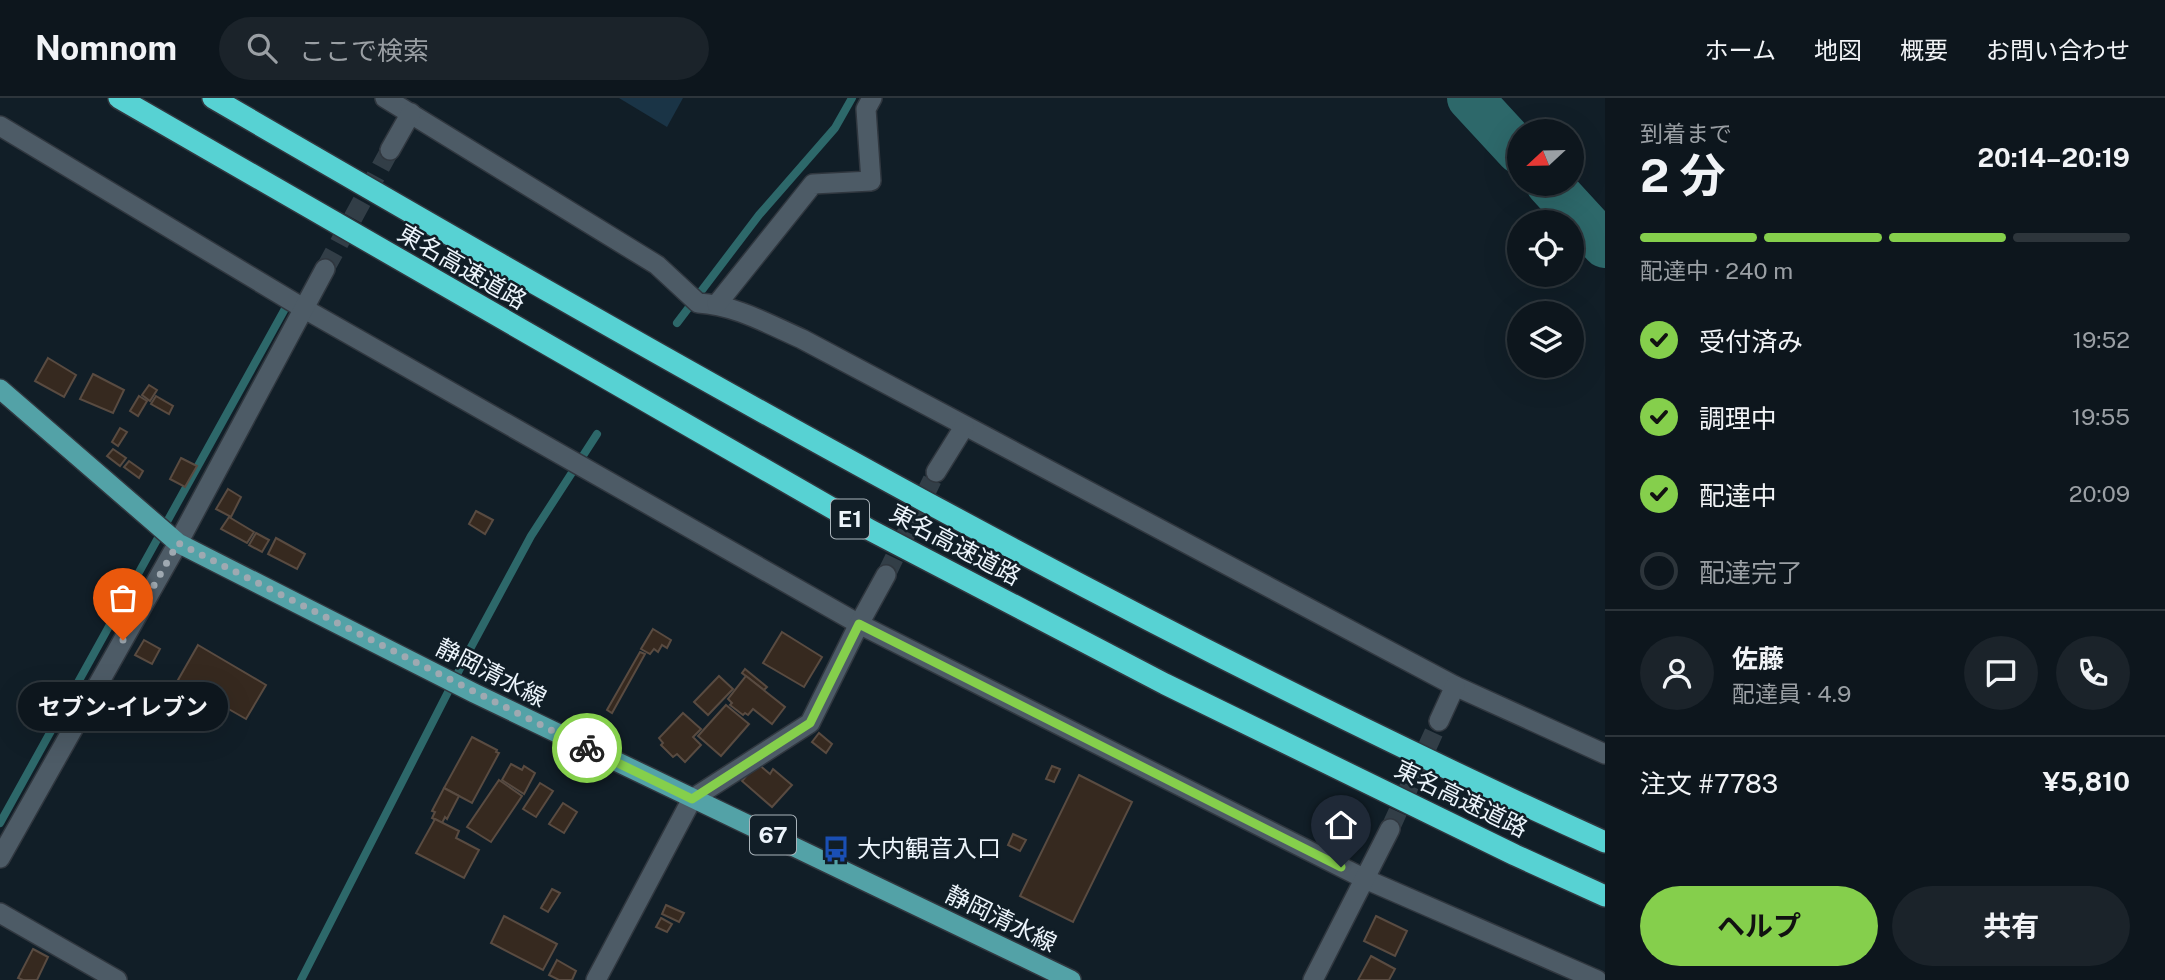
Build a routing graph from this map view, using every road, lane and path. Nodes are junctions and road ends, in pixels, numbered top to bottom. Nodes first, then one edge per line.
1 (118, 98) edge
2 (213, 98) edge
3 (385, 98) edge
4 (872, 98) edge
5 (411, 113) junction
6 (0, 126) edge
7 (390, 150) tunnel mouth
8 (325, 269) tunnel mouth
9 (708, 304) junction
10 (303, 308) junction
11 (0, 389) edge
12 (964, 427) junction
13 (936, 472) tunnel mouth
14 (178, 543) junction
15 (886, 575) tunnel mouth
16 (859, 624) junction
17 (1455, 687) junction
18 (1440, 722) tunnel mouth
19 (1605, 754) edge
20 (692, 799) junction
21 (1390, 830) tunnel mouth
22 (1605, 842) edge
23 (0, 858) edge
24 (1365, 879) junction
25 (1605, 896) edge
26 (0, 913) edge
27 (117, 980) edge
28 (596, 980) edge
29 (1072, 980) edge
30 (1313, 980) edge
31 (1597, 980) edge

1 - 25 highway, 東名高速道路 / E1
2 - 22 highway, 東名高速道路 / E1
3 - 5 street
4 - 9 street
5 - 7 street
5 - 9 street
6 - 10 street
8 - 10 street
9 - 12 street
10 - 14 street
10 - 16 street
11 - 14 main road, 静岡清水線 / 67
12 - 13 street
12 - 17 street
14 - 20 main road, 静岡清水線 / 67
14 - 23 street
15 - 16 street
16 - 20 street
16 - 24 street
17 - 18 street
17 - 19 street
20 - 28 street
20 - 29 main road, 静岡清水線 / 67
21 - 24 street
24 - 30 street
24 - 31 street
26 - 27 street

